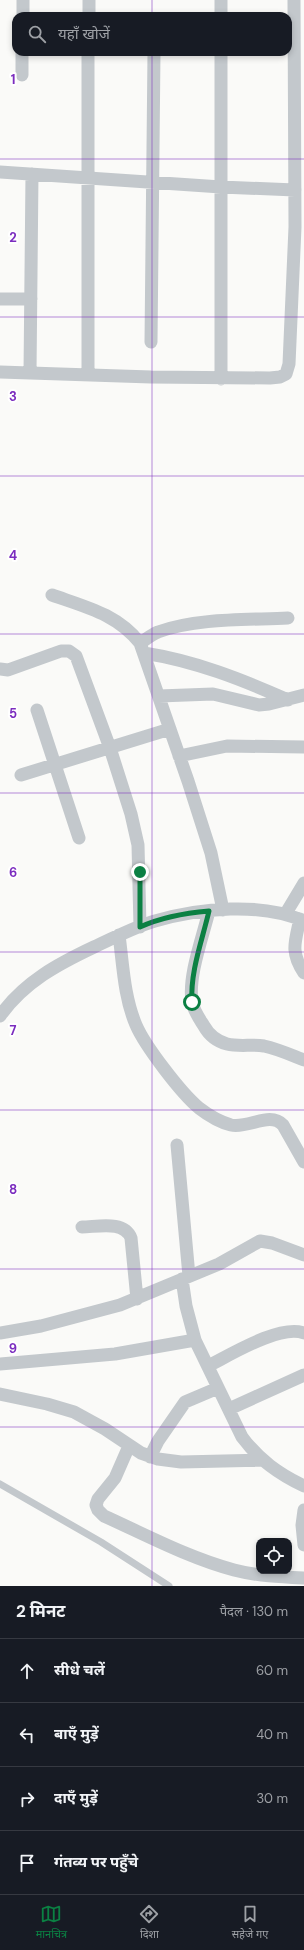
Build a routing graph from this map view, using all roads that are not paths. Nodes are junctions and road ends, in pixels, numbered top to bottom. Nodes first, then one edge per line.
1 (23, 0) edge
2 (89, 0) edge
3 (221, 0) edge
4 (294, 0) edge
5 (22, 12) edge
6 (89, 12) edge
7 (221, 12) edge
8 (22, 56) edge
9 (88, 56) edge
10 (154, 56) edge
11 (221, 56) edge
12 (22, 75) dead end
13 (0, 172) edge
14 (32, 174) junction
15 (87, 178) junction
16 (153, 182) junction
17 (221, 187) junction
18 (295, 190) junction
19 (299, 227) edge
20 (0, 299) edge
21 (31, 299) junction
22 (298, 299) edge
23 (151, 342) dead end
24 (0, 372) edge
25 (30, 373) junction
26 (88, 375) junction
27 (221, 379) junction
28 (52, 595) dead end
29 (288, 618) dead end
30 (142, 648) junction
31 (0, 669) edge
32 (304, 695) edge
33 (159, 696) junction
34 (288, 700) junction
35 (37, 710) dead end
36 (170, 729) junction
37 (304, 747) edge
38 (110, 748) junction
39 (179, 756) junction
40 (55, 765) junction
41 (21, 775) dead end
42 (79, 838) dead end
43 (304, 883) edge
44 (223, 910) junction
45 (209, 911) junction
46 (286, 913) junction
47 (302, 920) edge
48 (140, 927) junction
49 (119, 935) junction
50 (304, 973) edge
51 (0, 1016) edge
52 (304, 1060) edge
53 (177, 1145) dead end
54 (304, 1162) edge
55 (82, 1227) dead end
56 (304, 1255) edge
57 (185, 1277) junction
58 (137, 1299) junction
59 (0, 1333) edge
60 (304, 1333) edge
61 (195, 1340) junction
62 (0, 1364) edge
63 (208, 1366) junction
64 (304, 1375) edge
65 (218, 1388) junction
66 (0, 1394) edge
67 (229, 1409) junction
68 (129, 1446) junction
69 (150, 1457) junction
70 (262, 1460) junction
71 (0, 1484) edge
72 (304, 1486) edge
73 (304, 1510) edge
74 (304, 1545) edge
75 (304, 1578) edge
76 (169, 1586) edge

1 - 5 street
2 - 6 street
3 - 7 street
4 - 18 street
8 - 12 street
9 - 15 street
10 - 16 street
11 - 17 street
13 - 14 street
14 - 15 street
14 - 21 street
15 - 16 street
15 - 26 street
16 - 17 street
16 - 23 street
17 - 18 street
17 - 27 street
18 - 19 street
19 - 22 street
20 - 21 street
21 - 25 street
22 - 27 street
24 - 25 street
25 - 26 street
26 - 27 street
28 - 30 street
29 - 30 street
30 - 33 street
30 - 34 street
31 - 38 street
32 - 34 street
33 - 34 street
33 - 36 street
35 - 40 street
36 - 38 street
36 - 39 street
37 - 39 street
38 - 40 street
38 - 48 street
39 - 44 street
40 - 41 street
40 - 42 street
43 - 46 street
44 - 45 street
44 - 46 street
45 - 48 street
45 - 52 street
46 - 47 street
47 - 50 street
48 - 49 street
49 - 51 street
49 - 54 street
53 - 57 street
55 - 58 street
56 - 57 street
57 - 58 street
57 - 61 street
58 - 59 street
60 - 63 street
61 - 62 street
61 - 63 street
63 - 65 street
64 - 67 street
65 - 67 street
65 - 69 street
66 - 68 street
67 - 70 street
68 - 69 street
68 - 75 street
69 - 70 street
70 - 72 street
71 - 76 lane
73 - 74 street

